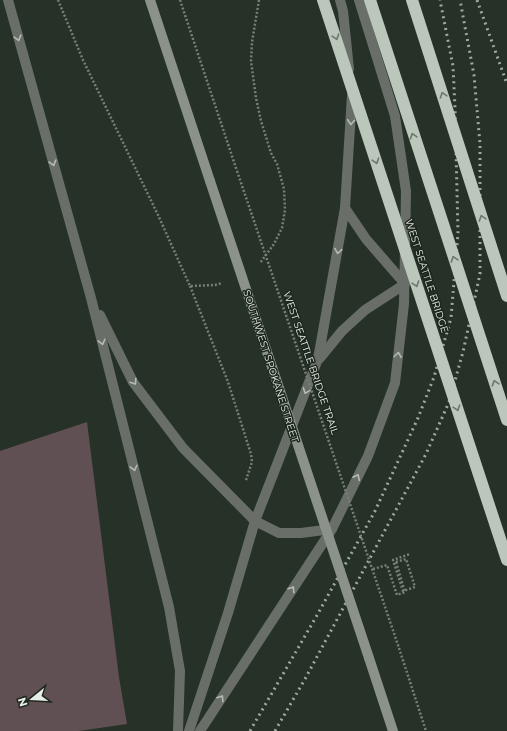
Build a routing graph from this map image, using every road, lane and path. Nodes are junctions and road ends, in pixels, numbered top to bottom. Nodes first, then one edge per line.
1 (8, 0) edge
2 (150, 0) edge
3 (180, 0) edge
4 (323, 0) edge
5 (340, 0) edge
6 (359, 0) edge
7 (370, 0) edge
8 (412, 0) edge
9 (345, 208) junction
10 (405, 284) junction
11 (190, 286) dead end
12 (507, 296) edge
13 (91, 298) junction
14 (318, 359) junction
15 (507, 420) edge
16 (246, 480) dead end
17 (255, 521) junction
18 (332, 529) junction
19 (410, 554) dead end
20 (507, 560) edge
21 (373, 569) junction
22 (178, 731) edge
23 (189, 731) edge
24 (200, 731) edge
25 (393, 731) edge
26 (426, 731) edge

1 -> 13 street
2 - 25 main road, SOUTHWEST SPOKANE STREET, bridge
3 - 21 path, WEST SEATTLE BRIDGE TRAIL, bridge
4 -> 20 highway, WEST SEATTLE BRIDGE, bridge
5 -> 9 street
6 - 10 street
15 -> 7 highway, bridge
12 -> 8 highway, bridge
9 - 10 street
9 -> 14 street
10 - 14 street
18 -> 10 street
11 - 16 path
13 -> 17 street
13 -> 22 street
14 -> 17 street
17 - 18 street
17 - 23 street
24 -> 18 street
19 - 21 path, bridge
21 - 26 path, WEST SEATTLE BRIDGE TRAIL, bridge

